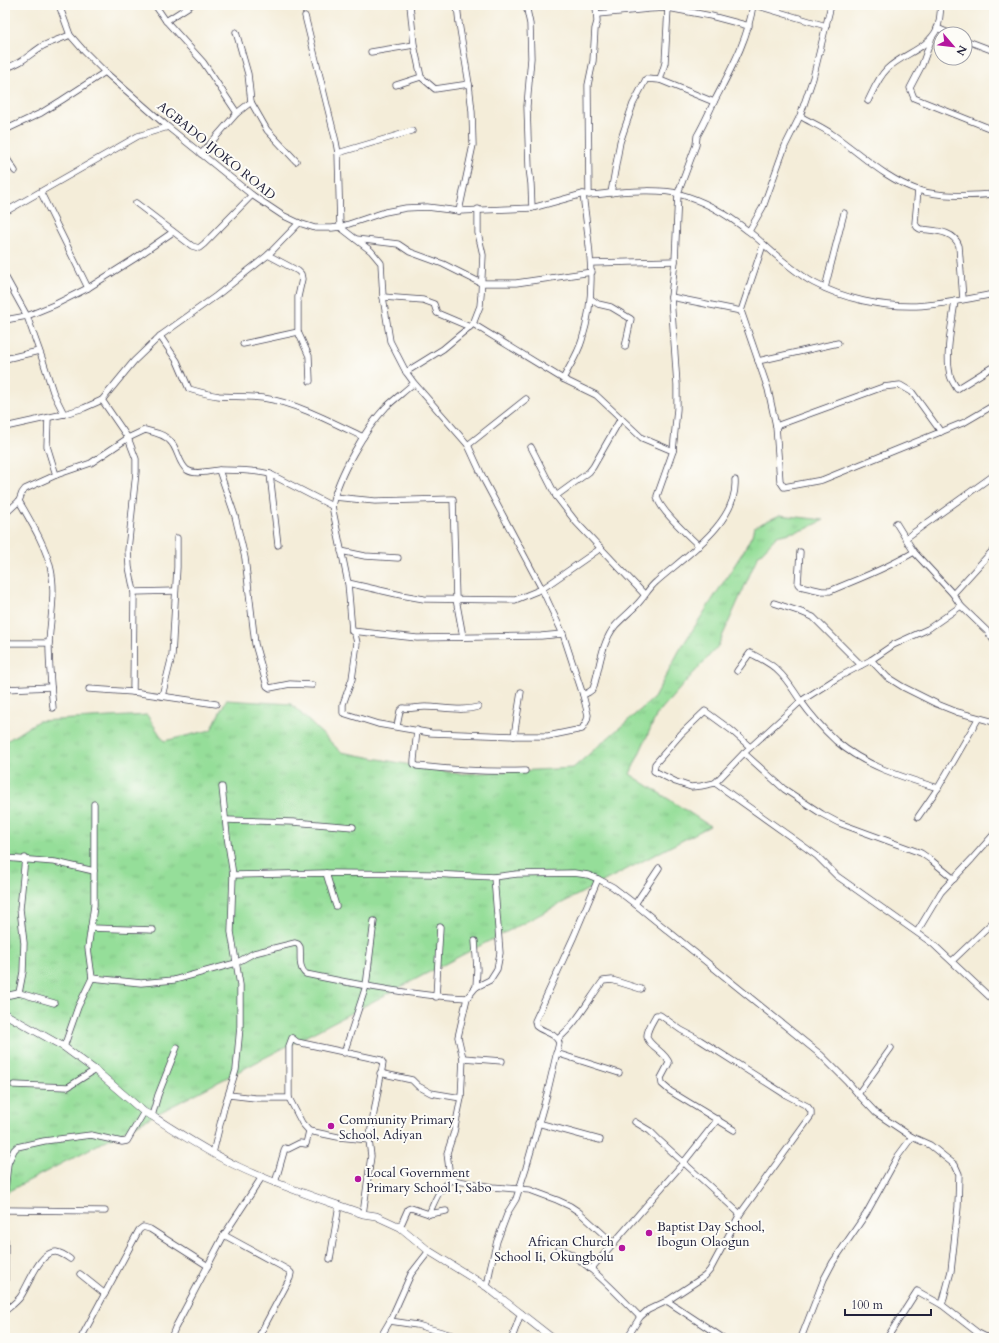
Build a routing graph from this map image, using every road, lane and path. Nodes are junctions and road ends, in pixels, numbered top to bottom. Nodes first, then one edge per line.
1 (59, 5) edge
2 (155, 5) edge
3 (191, 5) edge
4 (410, 5) edge
5 (458, 5) edge
6 (526, 5) edge
7 (596, 5) edge
8 (754, 5) edge
9 (831, 5) edge
10 (941, 5) edge
11 (668, 8) junction
12 (598, 14) junction
13 (304, 16) dead end
14 (166, 21) junction
15 (749, 26) junction
16 (826, 26) junction
17 (937, 26) edge
18 (236, 32) dead end
19 (70, 35) junction
20 (933, 35) edge
21 (930, 40) junction
22 (973, 43) edge
23 (414, 45) junction
24 (994, 51) edge
25 (371, 52) dead end
26 (5, 68) edge
27 (105, 72) junction
28 (421, 77) junction
29 (660, 80) junction
30 (469, 84) junction
31 (396, 85) dead end
32 (868, 101) dead end
33 (251, 102) junction
34 (714, 102) junction
35 (237, 114) junction
36 (800, 116) junction
37 (168, 127) junction
38 (5, 130) edge
39 (994, 130) edge
40 (412, 131) dead end
41 (338, 153) junction
42 (201, 154) junction
43 (5, 156) edge
44 (296, 161) dead end
45 (15, 171) dead end
46 (918, 190) junction
47 (41, 193) junction
48 (611, 193) junction
49 (678, 193) junction
50 (583, 194) junction
51 (994, 194) edge
52 (252, 195) junction
53 (589, 196) junction
54 (136, 203) dead end
55 (532, 208) junction
56 (478, 209) junction
57 (459, 211) junction
58 (5, 212) edge
59 (844, 213) dead end
60 (299, 223) junction
61 (340, 227) junction
62 (749, 231) junction
63 (173, 232) junction
64 (356, 239) junction
65 (763, 245) junction
66 (268, 255) junction
67 (675, 261) junction
68 (591, 263) junction
69 (592, 272) junction
70 (5, 276) edge
71 (481, 283) junction
72 (88, 288) junction
73 (825, 288) junction
74 (994, 294) edge
75 (384, 297) junction
76 (671, 297) junction
77 (591, 299) junction
78 (963, 300) junction
79 (955, 302) junction
80 (741, 311) junction
81 (27, 316) junction
82 (5, 320) edge
83 (472, 325) junction
84 (298, 332) junction
85 (160, 336) junction
86 (838, 343) dead end
87 (243, 344) dead end
88 (625, 347) dead end
89 (39, 351) junction
90 (5, 359) edge
91 (758, 361) junction
92 (994, 366) edge
93 (406, 372) junction
94 (563, 379) junction
95 (310, 381) dead end
96 (414, 383) junction
97 (526, 399) dead end
98 (102, 400) junction
99 (994, 405) edge
100 (64, 414) junction
101 (48, 418) junction
102 (621, 418) junction
103 (776, 426) junction
104 (5, 427) edge
105 (941, 432) junction
106 (363, 437) junction
107 (128, 438) junction
108 (468, 445) junction
109 (531, 447) dead end
110 (674, 451) junction
111 (220, 470) junction
112 (270, 474) junction
113 (56, 475) junction
114 (994, 475) edge
115 (735, 480) dead end
116 (556, 496) junction
117 (334, 497) junction
118 (19, 501) junction
119 (332, 506) junction
120 (5, 514) edge
121 (896, 523) dead end
122 (177, 538) dead end
123 (906, 538) junction
124 (278, 544) dead end
125 (698, 546) junction
126 (601, 548) junction
127 (994, 549) edge
128 (342, 551) junction
129 (800, 552) dead end
130 (914, 552) junction
131 (398, 558) dead end
132 (348, 583) junction
133 (542, 589) junction
134 (175, 591) junction
135 (134, 592) junction
136 (644, 594) junction
137 (953, 594) junction
138 (456, 599) junction
139 (774, 603) dead end
140 (961, 606) junction
141 (352, 631) junction
142 (563, 634) junction
143 (463, 637) junction
144 (994, 641) edge
145 (5, 643) edge
146 (50, 643) junction
147 (871, 660) junction
148 (861, 665) junction
149 (737, 671) dead end
150 (312, 685) dead end
151 (51, 687) junction
152 (89, 689) dead end
153 (5, 690) edge
154 (134, 692) junction
155 (521, 692) dead end
156 (583, 695) junction
157 (162, 696) junction
158 (801, 701) junction
159 (216, 704) dead end
160 (478, 707) dead end
161 (53, 708) dead end
162 (978, 719) junction
163 (994, 722) edge
164 (397, 726) junction
165 (417, 730) junction
166 (514, 736) junction
167 (750, 747) junction
168 (744, 753) junction
169 (525, 771) dead end
170 (715, 783) junction
171 (222, 787) dead end
172 (938, 788) junction
173 (94, 804) dead end
174 (918, 818) dead end
175 (226, 820) junction
176 (353, 827) dead end
177 (994, 834) edge
178 (5, 858) edge
179 (25, 858) junction
180 (659, 868) dead end
181 (94, 871) junction
182 (326, 873) junction
183 (234, 875) junction
184 (494, 878) junction
185 (598, 879) junction
186 (954, 879) junction
187 (635, 904) junction
188 (336, 906) dead end
189 (374, 921) dead end
190 (994, 921) edge
191 (440, 927) dead end
192 (91, 928) junction
193 (153, 930) dead end
194 (917, 932) junction
195 (475, 941) dead end
196 (952, 962) junction
197 (236, 963) junction
198 (92, 978) junction
199 (366, 986) junction
200 (476, 987) junction
201 (640, 989) dead end
202 (19, 993) junction
203 (5, 996) edge
204 (436, 997) junction
205 (467, 998) junction
206 (994, 1001) edge
207 (54, 1003) dead end
208 (5, 1014) edge
209 (558, 1039) junction
210 (64, 1047) junction
211 (177, 1047) dead end
212 (892, 1048) dead end
213 (344, 1053) junction
214 (556, 1053) junction
215 (463, 1058) junction
216 (502, 1061) dead end
217 (95, 1070) junction
218 (380, 1073) junction
219 (619, 1073) dead end
220 (14, 1085) dead end
221 (858, 1094) junction
222 (229, 1095) junction
223 (290, 1098) junction
224 (460, 1098) junction
225 (144, 1112) junction
226 (152, 1116) junction
227 (718, 1119) junction
228 (538, 1122) junction
229 (635, 1122) dead end
230 (734, 1130) dead end
231 (309, 1131) junction
232 (912, 1137) junction
233 (369, 1140) junction
234 (600, 1140) dead end
235 (213, 1153) junction
236 (684, 1162) junction
237 (7, 1163) edge
238 (262, 1177) junction
239 (452, 1180) junction
240 (275, 1183) junction
241 (518, 1189) junction
242 (5, 1191) edge
243 (339, 1205) junction
244 (5, 1210) edge
245 (104, 1211) dead end
246 (446, 1211) dead end
247 (363, 1214) junction
248 (429, 1214) junction
249 (740, 1214) junction
250 (400, 1227) junction
251 (224, 1235) junction
252 (5, 1240) edge
253 (614, 1244) junction
254 (560, 1250) dead end
255 (429, 1251) junction
256 (70, 1259) dead end
257 (330, 1259) dead end
258 (208, 1266) junction
259 (591, 1269) junction
260 (80, 1274) dead end
261 (487, 1287) junction
262 (105, 1294) junction
263 (667, 1301) junction
264 (942, 1305) junction
265 (5, 1311) edge
266 (521, 1313) junction
267 (640, 1317) junction
268 (390, 1321) junction
269 (977, 1336) edge
270 (81, 1338) edge
271 (172, 1338) edge
272 (258, 1338) edge
273 (380, 1338) edge
274 (462, 1338) edge
275 (512, 1338) edge
276 (552, 1338) edge
277 (627, 1338) edge
278 (723, 1338) edge
279 (801, 1338) edge
280 (887, 1338) edge
281 (988, 1338) edge

1 - 19 street, AGBADO IJOKO ROAD
2 - 14 street
3 - 14 street
4 - 23 street
5 - 30 street
6 - 55 street
7 - 12 street
8 - 15 street
8 - 16 street
9 - 16 street
10 - 17 street
11 - 12 street
11 - 15 street
11 - 29 street
12 - 53 street
13 - 41 street
14 - 35 street
15 - 34 street
16 - 36 street
18 - 33 street
19 - 26 street
19 - 27 street, AGBADO IJOKO ROAD
20 - 21 street
21 - 32 street
21 - 39 street
22 - 24 street
23 - 25 street
23 - 28 street
27 - 37 street, AGBADO IJOKO ROAD
27 - 38 street
28 - 30 street
28 - 31 street
29 - 34 street
29 - 48 street
30 - 57 street
33 - 35 street
33 - 44 street
34 - 49 street
35 - 42 street
36 - 46 street
36 - 62 street
37 - 42 street, AGBADO IJOKO ROAD
37 - 47 street
40 - 41 street
41 - 61 street
42 - 52 street, AGBADO IJOKO ROAD
43 - 45 street
46 - 51 street
46 - 78 street
47 - 58 street
47 - 72 street
48 - 49 street
48 - 53 street
49 - 62 street
49 - 67 street
50 - 53 street
50 - 55 street, AGBADO IJOKO ROAD
50 - 68 street
52 - 60 street, AGBADO IJOKO ROAD
52 - 63 street
54 - 63 street
55 - 56 street, AGBADO IJOKO ROAD
56 - 57 street, AGBADO IJOKO ROAD
56 - 71 street
57 - 61 street, AGBADO IJOKO ROAD
59 - 73 street
60 - 61 street, AGBADO IJOKO ROAD
60 - 66 street
61 - 64 street
62 - 65 street
63 - 72 street
64 - 71 street
64 - 75 street
65 - 73 street
65 - 80 street
66 - 84 street
66 - 85 street
67 - 68 street
67 - 76 street
68 - 69 street
69 - 71 street
69 - 77 street
70 - 81 street
71 - 83 street
72 - 81 street
73 - 79 street
74 - 78 street
75 - 83 street
75 - 93 street
76 - 80 street
76 - 110 street
77 - 88 street
77 - 94 street
78 - 79 street
79 - 92 street
80 - 91 street
81 - 82 street
81 - 89 street
83 - 93 street
83 - 94 street
84 - 87 street
84 - 95 street
85 - 98 street
85 - 106 street
86 - 91 street
89 - 90 street
89 - 100 street
91 - 103 street
93 - 96 street
94 - 102 street
96 - 106 street
96 - 108 street
97 - 108 street
98 - 100 street
98 - 107 street
99 - 105 street
100 - 101 street
101 - 104 street
101 - 113 street
102 - 110 street
102 - 116 street
103 - 105 street
103 - 105 street
106 - 117 street
107 - 111 street
107 - 113 street
107 - 135 street
108 - 133 street
109 - 116 street
110 - 125 street
111 - 112 street
111 - 150 street
112 - 119 street
112 - 124 street
113 - 118 street
114 - 123 street
115 - 125 street
116 - 126 street
117 - 119 street
117 - 138 street
118 - 120 street
118 - 146 street
119 - 128 street
121 - 123 street
122 - 134 street
123 - 130 street
125 - 136 street
126 - 133 street
126 - 136 street
127 - 137 street
128 - 131 street
128 - 132 street
129 - 130 street
130 - 137 street
132 - 138 street
132 - 141 street
133 - 138 street
133 - 142 street
134 - 135 street
134 - 157 street
135 - 154 street
136 - 156 street
137 - 140 street
138 - 143 street
139 - 148 street
140 - 144 street
140 - 147 street
141 - 143 street
141 - 164 street
142 - 143 street
142 - 156 street
145 - 146 street
146 - 151 street
147 - 148 street
147 - 162 street
148 - 158 street
149 - 158 street
151 - 153 street
151 - 161 street
152 - 154 street
154 - 157 street
155 - 166 street
156 - 166 street
157 - 159 street
158 - 167 street
158 - 172 street
160 - 164 street
162 - 163 street
162 - 172 street
164 - 165 street
165 - 166 street
165 - 169 street
167 - 168 street
167 - 170 street
168 - 170 street
168 - 186 street
170 - 194 street
171 - 175 street
172 - 174 street
173 - 181 street
175 - 176 street
175 - 183 street
177 - 186 street
178 - 179 street
179 - 181 street
179 - 202 street
180 - 187 street
181 - 192 street
182 - 183 street
182 - 184 street
182 - 188 street
183 - 197 street
184 - 185 street
184 - 200 street
185 - 187 street
185 - 209 street
186 - 194 street
187 - 221 street
189 - 199 street
190 - 196 street
191 - 204 street
192 - 193 street
192 - 198 street
194 - 196 street
195 - 200 street
196 - 206 street
197 - 198 street
197 - 199 street
197 - 222 street
198 - 210 street
199 - 204 street
199 - 213 street
200 - 205 street
201 - 209 street
202 - 203 street
202 - 207 street
204 - 205 street
205 - 215 street
208 - 210 main road
209 - 214 street
210 - 217 main road
211 - 226 street
212 - 221 street
213 - 218 street
213 - 223 street
214 - 219 street
214 - 228 street
215 - 216 street
215 - 224 street
217 - 220 street
217 - 225 main road
218 - 224 street
218 - 233 street
221 - 232 street
222 - 223 street
222 - 235 street
223 - 231 street
224 - 239 street
225 - 226 main road
225 - 237 street
226 - 235 main road
227 - 230 street
227 - 236 street
227 - 249 street
228 - 234 street
228 - 241 street
229 - 236 street
231 - 233 street
231 - 240 street
232 - 264 street
232 - 279 street
233 - 247 street
235 - 238 main road
236 - 249 street
236 - 253 street
237 - 242 street
238 - 240 main road
238 - 251 street
239 - 241 street
239 - 248 street
240 - 243 main road
241 - 253 street
241 - 261 street
243 - 247 main road
243 - 257 street
244 - 245 street
246 - 248 street
247 - 250 main road
248 - 250 street
249 - 263 street
250 - 255 main road
251 - 258 street
251 - 272 street
252 - 265 street
253 - 259 street
254 - 259 street
255 - 261 main road
255 - 268 street
256 - 265 street
258 - 262 street
258 - 271 street
259 - 267 street
260 - 262 street
261 - 266 main road
262 - 270 street
263 - 267 street
263 - 278 street
264 - 269 street
264 - 280 street
266 - 275 street
266 - 276 main road
267 - 277 street
268 - 273 street
268 - 274 street
269 - 281 street

